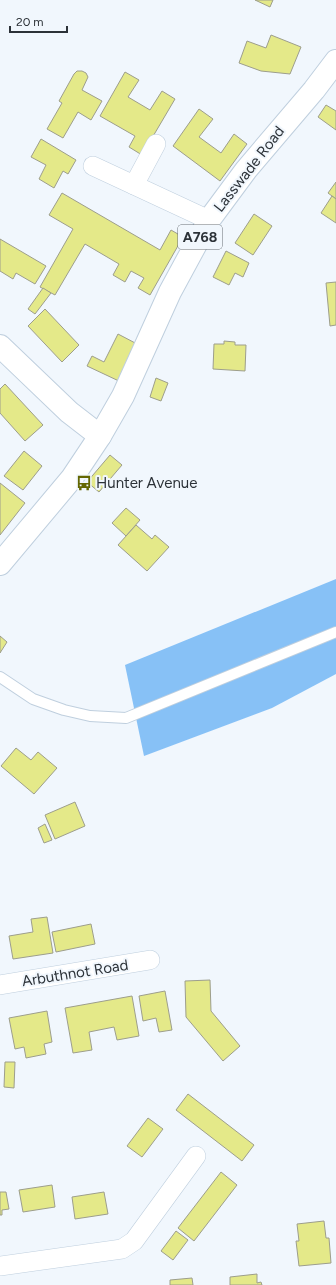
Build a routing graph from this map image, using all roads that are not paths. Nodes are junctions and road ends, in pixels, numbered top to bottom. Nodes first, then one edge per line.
1 (336, 61) edge
2 (156, 144) dead end
3 (93, 166) dead end
4 (134, 185) junction
5 (209, 220) junction
6 (0, 346) edge
7 (100, 436) junction
8 (0, 564) edge
9 (336, 632) edge
10 (0, 676) edge
11 (150, 960) dead end
12 (0, 985) edge
13 (196, 1156) dead end
14 (0, 1266) edge

1 - 5 main road, Lasswade Road / A768
2 - 4 street
3 - 4 street
4 - 5 street
5 - 7 main road, Lasswade Road / A768
6 - 7 main road
7 - 8 main road, A768
9 - 10 lane
11 - 12 street, Arbuthnot Road
13 - 14 street

